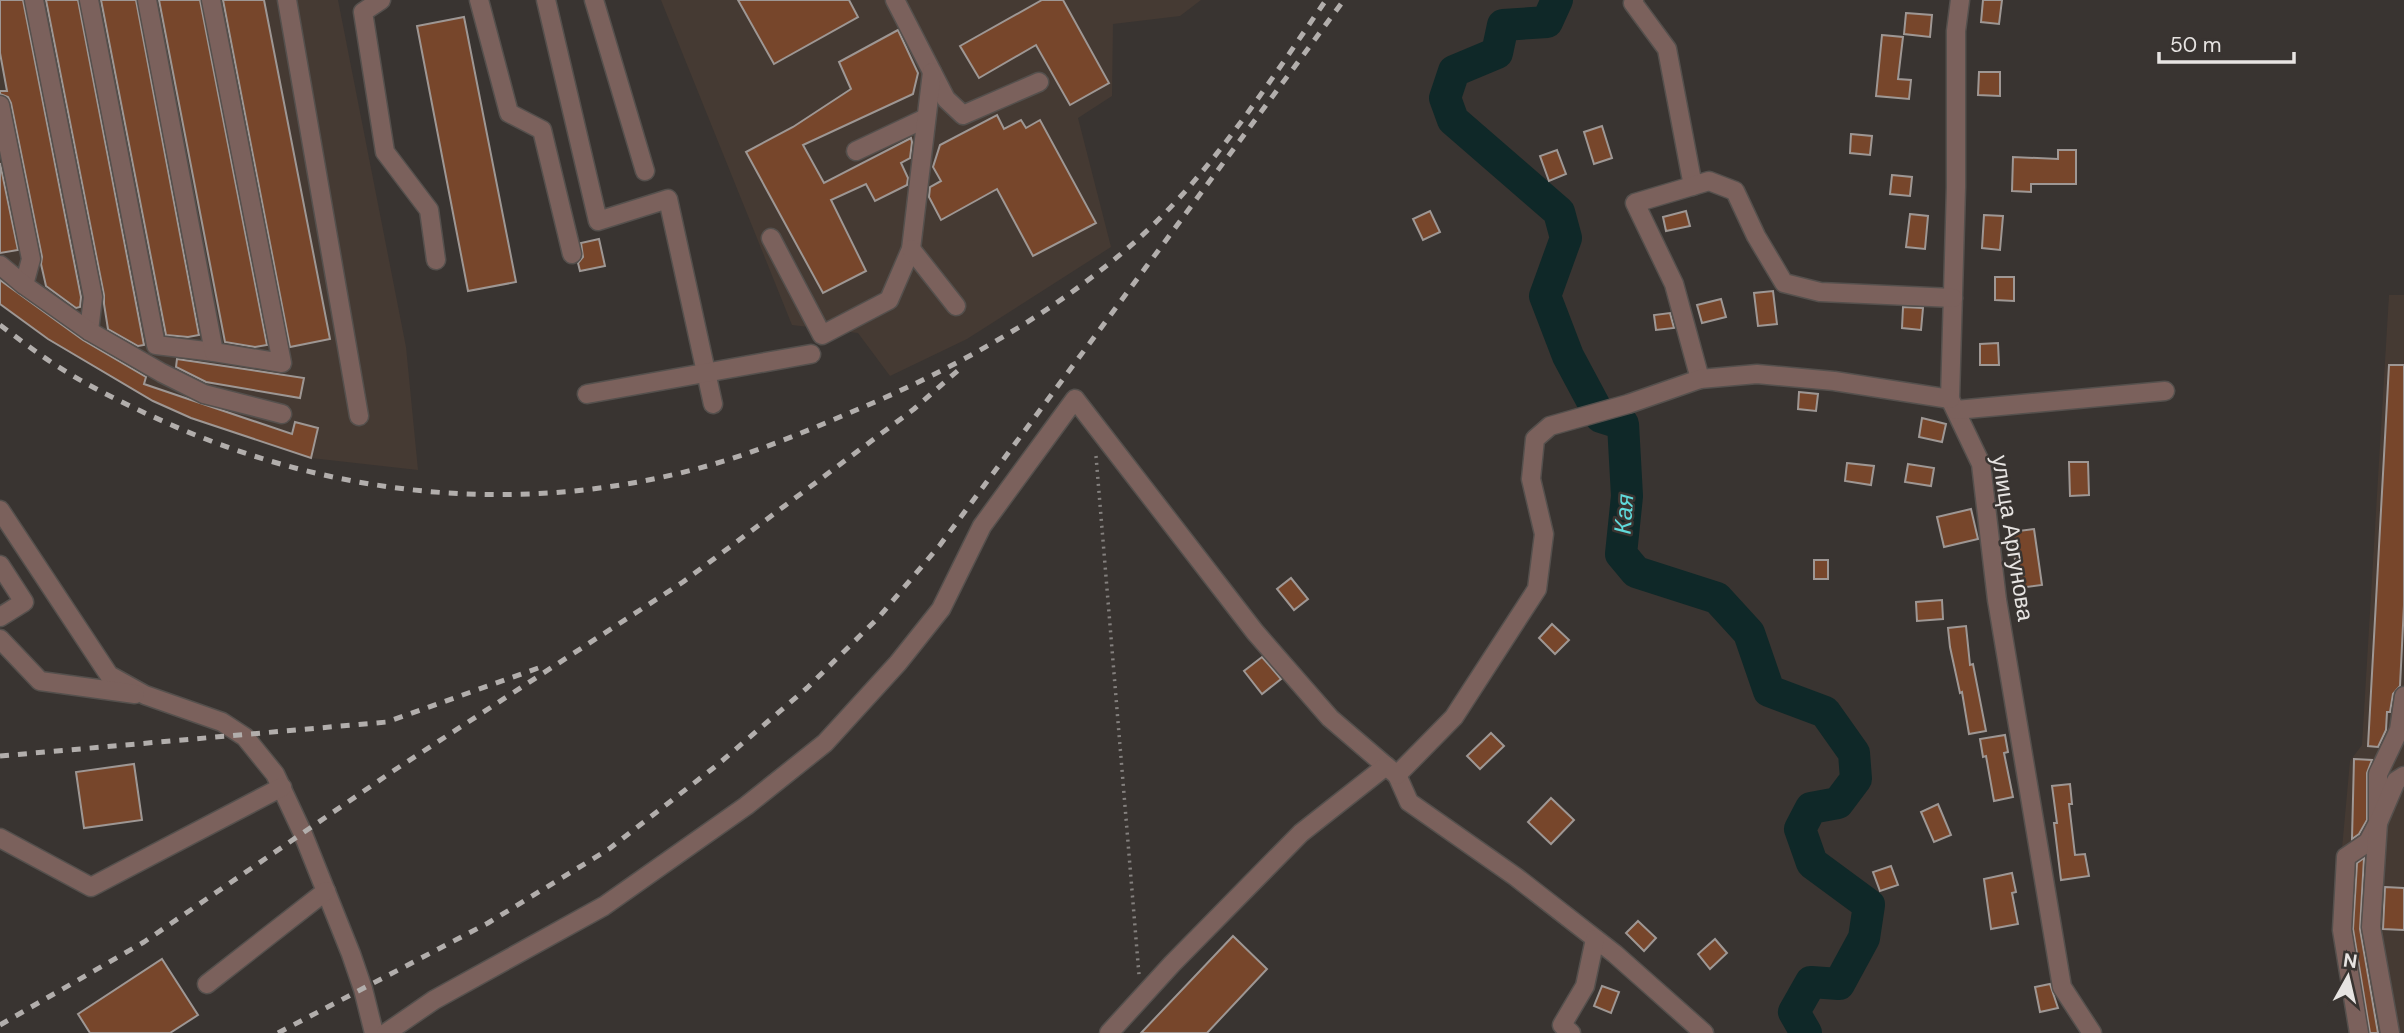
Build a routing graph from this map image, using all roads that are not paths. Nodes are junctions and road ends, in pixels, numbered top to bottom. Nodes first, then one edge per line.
1 (34, 0) edge
2 (89, 0) edge
3 (147, 0) edge
4 (211, 0) edge
5 (287, 0) edge
6 (381, 0) edge
7 (479, 0) edge
8 (546, 0) edge
9 (594, 0) edge
10 (895, 0) edge
11 (1634, 0) edge
12 (1960, 0) edge
13 (932, 72) junction
14 (1039, 82) dead end
15 (0, 105) edge
16 (926, 118) junction
17 (856, 151) dead end
18 (645, 171) dead end
19 (1693, 186) junction
20 (771, 238) dead end
21 (911, 249) junction
22 (572, 254) dead end
23 (436, 260) dead end
24 (0, 265) edge
25 (24, 285) junction
26 (1953, 298) junction
27 (956, 306) dead end
28 (89, 331) junction
29 (156, 345) junction
30 (214, 352) junction
31 (811, 354) dead end
32 (153, 368) junction
33 (706, 373) junction
34 (1700, 379) junction
35 (2165, 391) dead end
36 (587, 394) dead end
37 (713, 404) dead end
38 (1953, 404) junction
39 (282, 414) dead end
40 (359, 416) dead end
41 (0, 510) edge
42 (0, 565) edge
43 (0, 617) edge
44 (0, 639) edge
45 (145, 695) junction
46 (2404, 696) edge
47 (1392, 770) junction
48 (2404, 776) edge
49 (282, 787) junction
50 (2378, 823) junction
51 (0, 838) edge
52 (326, 891) junction
53 (1595, 939) junction
54 (207, 984) dead end
55 (374, 1033) edge
56 (386, 1033) edge
57 (1110, 1033) edge
58 (1571, 1033) edge
59 (1704, 1033) edge
60 (2092, 1033) edge
61 (2359, 1033) edge
62 (2390, 1033) edge

1 - 28 street
2 - 29 street
3 - 30 street
4 - 30 street
5 - 40 street
6 - 23 street
7 - 22 street
8 - 33 street
9 - 18 street
10 - 13 street
11 - 19 street
12 - 26 street, улица Аргунова
13 - 14 street
13 - 16 street
15 - 25 street
16 - 17 street
16 - 21 street
19 - 26 street
19 - 34 street
20 - 21 street
21 - 27 street
24 - 25 street
25 - 28 street
26 - 38 street, улица Аргунова
28 - 32 street
29 - 30 street
29 - 32 street
31 - 33 street
32 - 39 street
33 - 36 street
33 - 37 street
34 - 38 street
34 - 47 street
35 - 38 street
38 - 60 street, улица Аргунова
41 - 45 street
42 - 43 street
44 - 45 street
45 - 49 street
46 - 50 street
47 - 53 street
47 - 56 street
47 - 57 street
48 - 50 street
49 - 51 street
49 - 52 street
50 - 61 street
50 - 62 street
52 - 54 street
52 - 55 street
53 - 58 street
53 - 59 street

